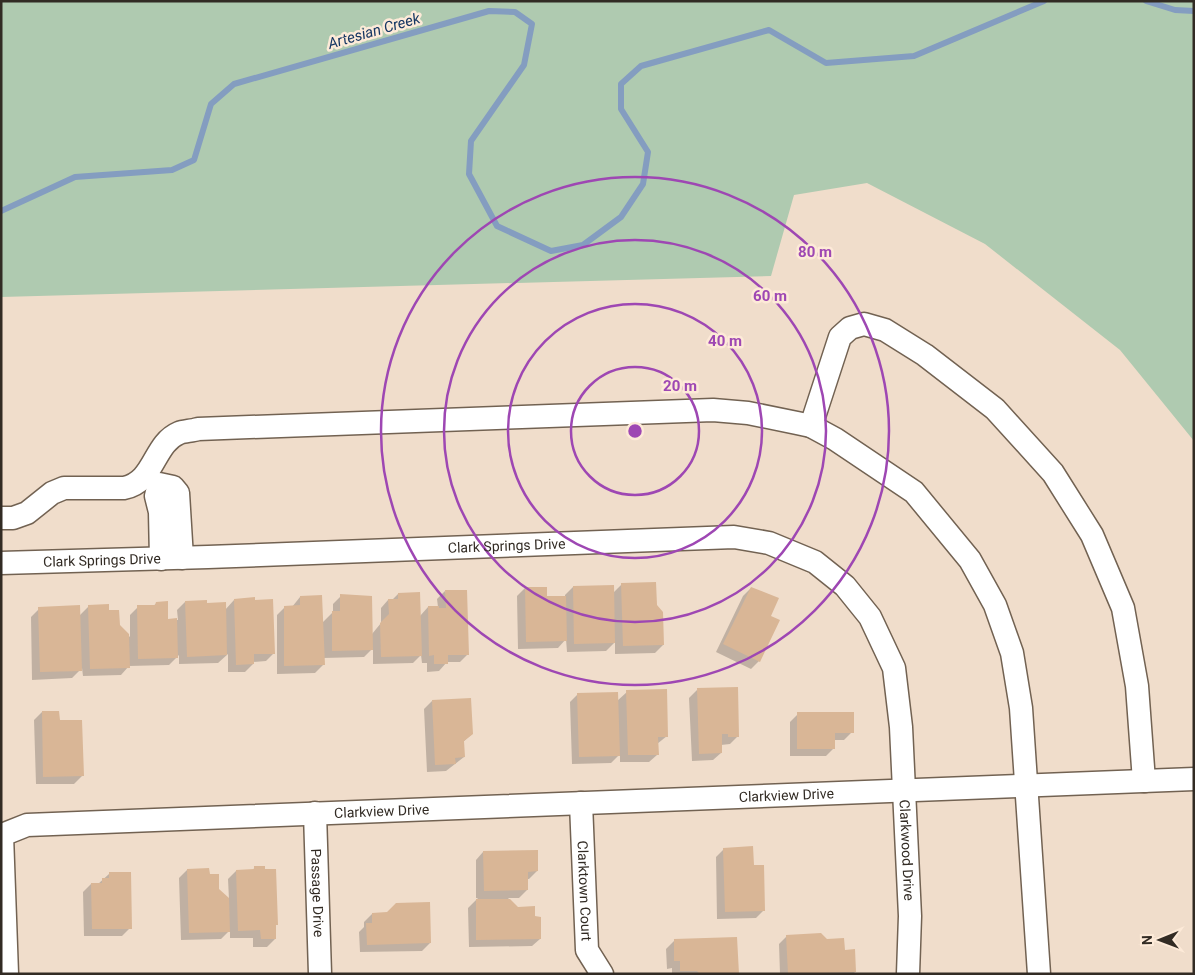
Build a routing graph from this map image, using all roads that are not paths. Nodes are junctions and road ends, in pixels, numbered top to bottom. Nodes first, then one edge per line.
1 (810, 426) junction
2 (153, 479) junction
3 (1, 518) edge
4 (172, 558) junction
5 (1, 563) edge
6 (901, 727) joint
7 (1194, 779) edge
8 (1144, 781) junction
9 (1028, 785) junction
10 (904, 790) junction
11 (581, 803) junction
12 (315, 813) junction
13 (7, 974) edge
14 (320, 974) edge
15 (602, 974) edge
16 (908, 974) edge
17 (1039, 974) edge

1 - 2 street
1 - 8 street
1 - 9 street
2 - 3 street
2 - 4 street
4 - 5 street, Clark Springs Drive
4 - 6 street, Clark Springs Drive
6 - 10 street, Clarkwood Drive
7 - 8 street, Clarkview Drive
8 - 9 street, Clarkview Drive
9 - 10 street, Clarkview Drive
9 - 17 street
10 - 11 street, Clarkview Drive
10 - 16 street, Clarkwood Drive
11 - 12 street, Clarkview Drive
11 - 15 street, Clarktown Court
12 - 13 street, Clarkview Drive
12 - 14 street, Passage Drive

